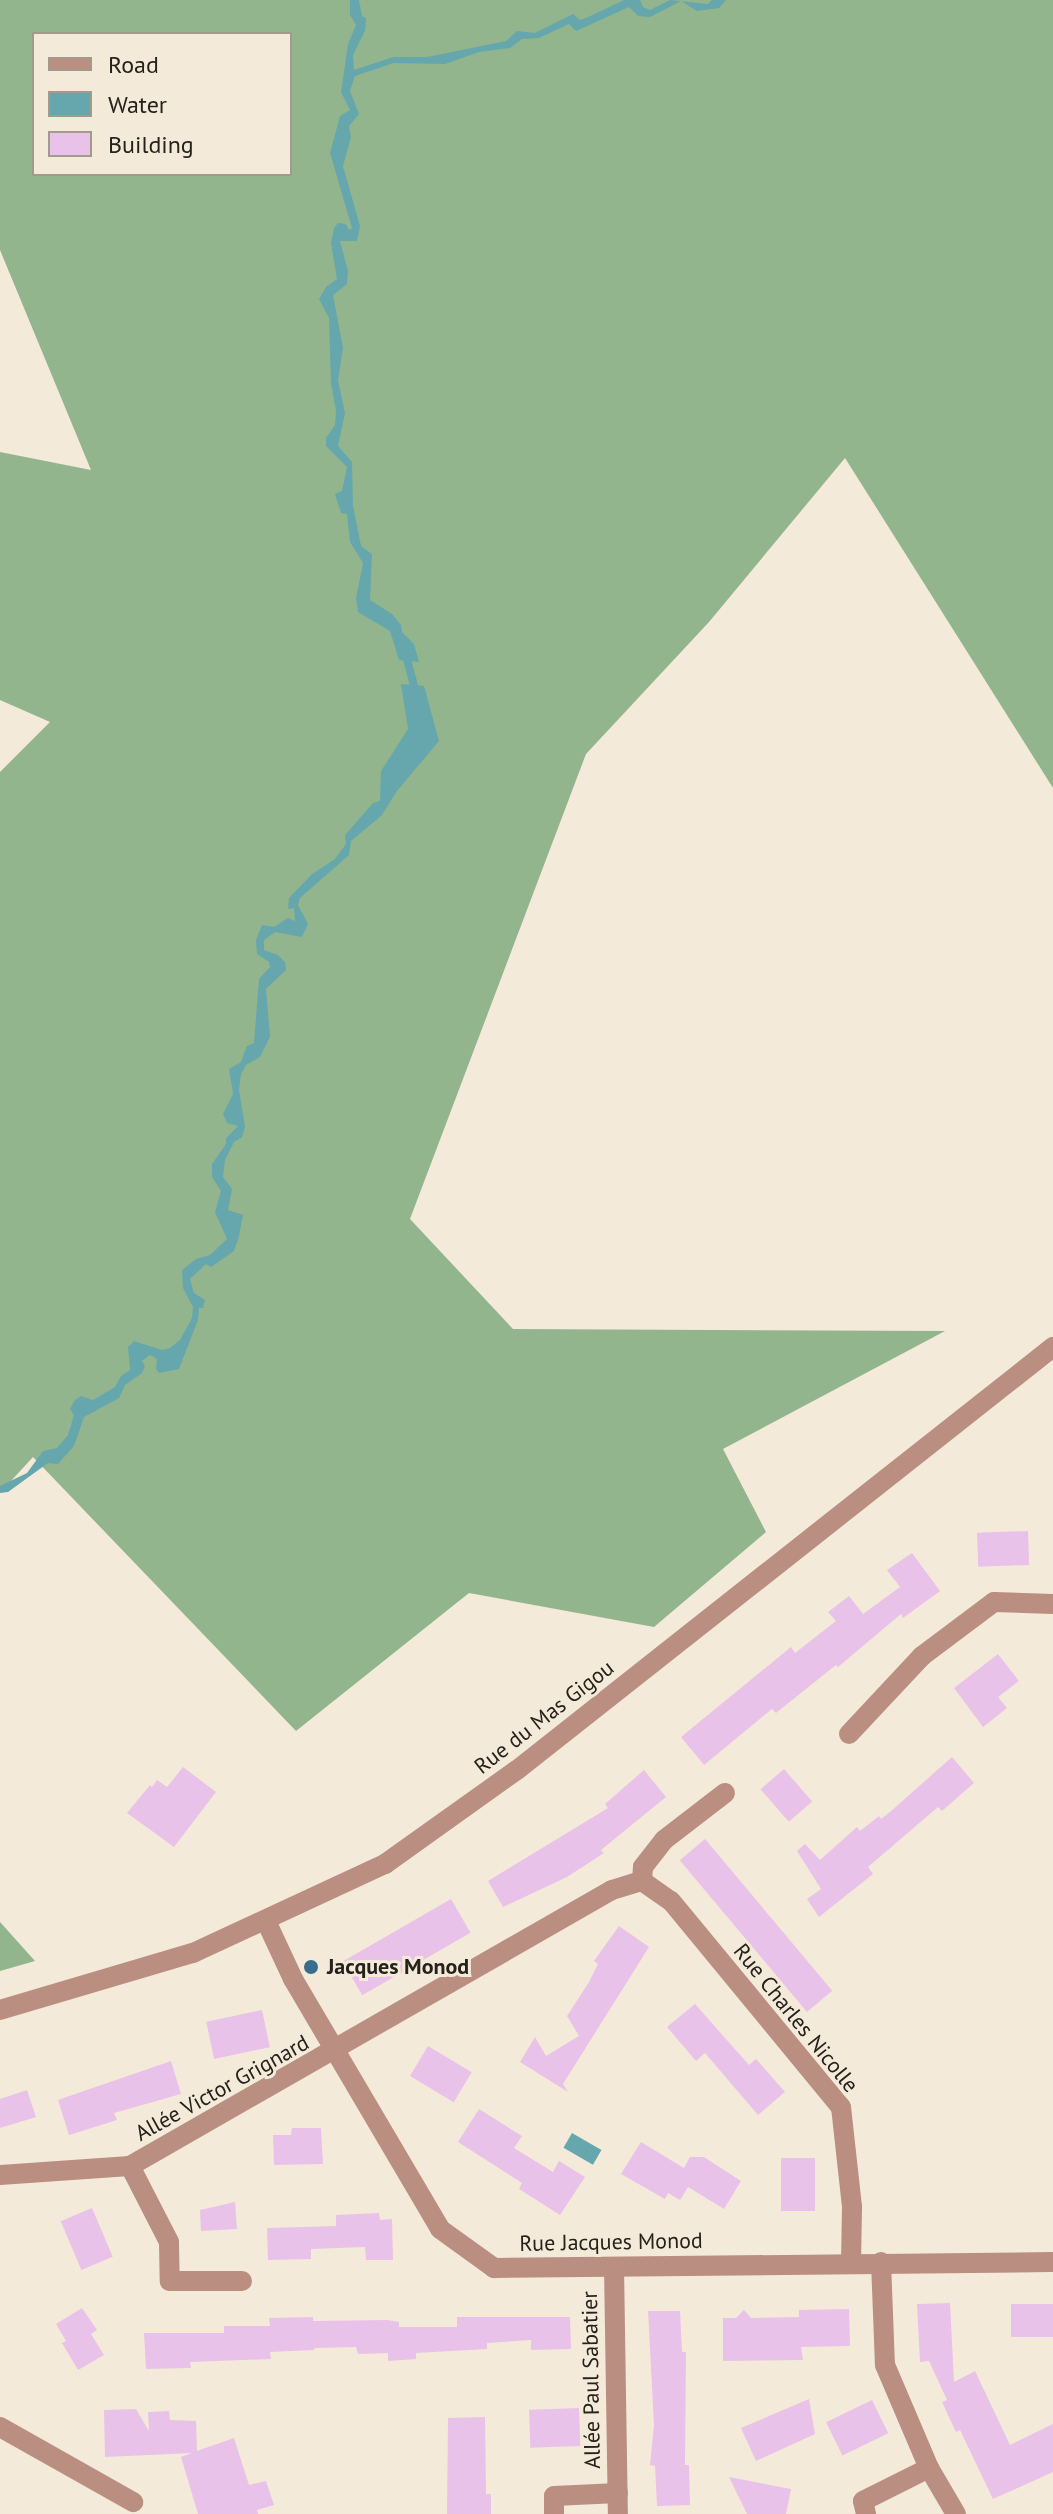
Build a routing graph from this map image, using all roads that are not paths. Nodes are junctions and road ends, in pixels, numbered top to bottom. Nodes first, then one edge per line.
1 (1050, 1354) edge
2 (1053, 1604) edge
3 (849, 1734) dead end
4 (725, 1793) dead end
5 (642, 1881) junction
6 (266, 1921) junction
7 (0, 2010) edge
8 (336, 2051) junction
9 (130, 2166) junction
10 (0, 2175) edge
11 (851, 2262) junction
12 (881, 2262) junction
13 (1053, 2262) edge
14 (614, 2267) junction
15 (242, 2281) dead end
16 (0, 2427) edge
17 (929, 2468) junction
18 (133, 2502) dead end
19 (618, 2504) edge
20 (554, 2514) edge
21 (866, 2514) edge
22 (956, 2514) edge

1 - 6 street, Rue du Mas Gigou
2 - 3 street
4 - 5 street
5 - 8 street
5 - 11 street, Rue Charles Nicolle
6 - 7 street, Rue du Mas Gigou
6 - 8 street, Rue Jacques Monod
8 - 9 street, Allée Victor Grignard
8 - 14 street, Rue Jacques Monod
9 - 10 street, Allée Victor Grignard
9 - 15 street, Allée Victor Grignard
11 - 12 street, Rue Jacques Monod
11 - 14 street, Rue Jacques Monod
12 - 13 street, Rue Jacques Monod
12 - 17 street
14 - 19 street, Allée Paul Sabatier
16 - 18 street
17 - 21 street
17 - 22 street
19 - 20 street, Allée Paul Sabatier

